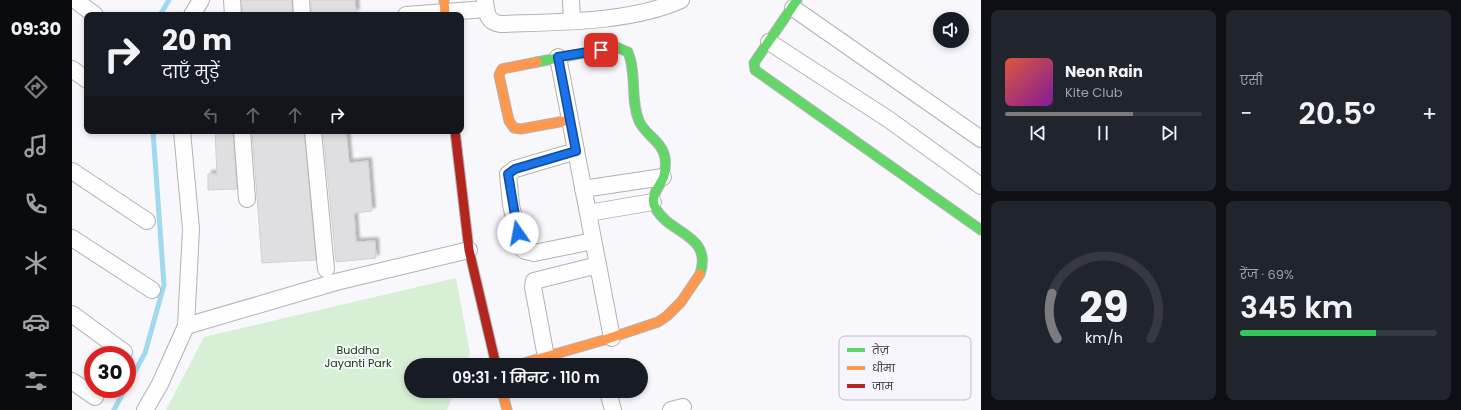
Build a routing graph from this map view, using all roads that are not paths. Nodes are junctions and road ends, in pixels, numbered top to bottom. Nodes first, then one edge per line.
1 (75, 0) edge
2 (201, 0) edge
3 (232, 0) edge
4 (301, 0) edge
5 (571, 0) edge
6 (681, 0) edge
7 (486, 4) edge
8 (795, 4) edge
9 (650, 5) edge
10 (445, 9) edge
11 (91, 12) edge
12 (194, 12) edge
13 (233, 12) edge
14 (302, 12) edge
15 (426, 12) edge
16 (572, 21) junction
17 (769, 42) junction
18 (558, 57) junction
19 (72, 69) edge
20 (84, 78) edge
21 (570, 120) junction
22 (182, 134) edge
23 (242, 134) edge
24 (313, 134) edge
25 (456, 134) edge
26 (981, 139) edge
27 (576, 151) junction
28 (72, 171) edge
29 (663, 176) junction
30 (981, 186) edge
31 (583, 188) junction
32 (247, 199) dead end
33 (653, 202) junction
34 (588, 213) junction
35 (147, 222) dead end
36 (981, 230) edge
37 (72, 238) edge
38 (593, 241) junction
39 (469, 250) junction
40 (598, 265) junction
41 (326, 269) dead end
42 (152, 290) dead end
43 (72, 314) edge
44 (186, 326) junction
45 (612, 338) junction
46 (116, 346) edge
47 (546, 357) junction
48 (494, 358) edge
49 (542, 358) edge
50 (72, 381) edge
51 (84, 390) edge
52 (504, 398) edge
53 (610, 398) edge
54 (145, 410) edge
55 (507, 410) edge
56 (613, 410) edge

1 - 11 street
2 - 12 street
3 - 13 street
4 - 14 street
5 - 16 street
6 - 9 street
7 - 10 street
7 - 16 street
8 - 17 street
8 - 26 street
9 - 16 street
10 - 15 street
17 - 30 street
17 - 36 street
18 - 21 street
18 - 21 street
18 - 29 street
19 - 20 street
21 - 27 street
22 - 44 street
23 - 32 street
24 - 41 street
25 - 39 street
27 - 31 street
27 - 38 street
28 - 35 street
29 - 31 street
29 - 33 street
31 - 34 street
33 - 34 street
33 - 45 street
34 - 38 street
37 - 42 street
38 - 40 street
39 - 44 street
39 - 48 street
40 - 45 street
40 - 47 street
43 - 46 street
44 - 54 street
45 - 47 street
47 - 49 street
50 - 51 street
52 - 55 street
53 - 56 street

